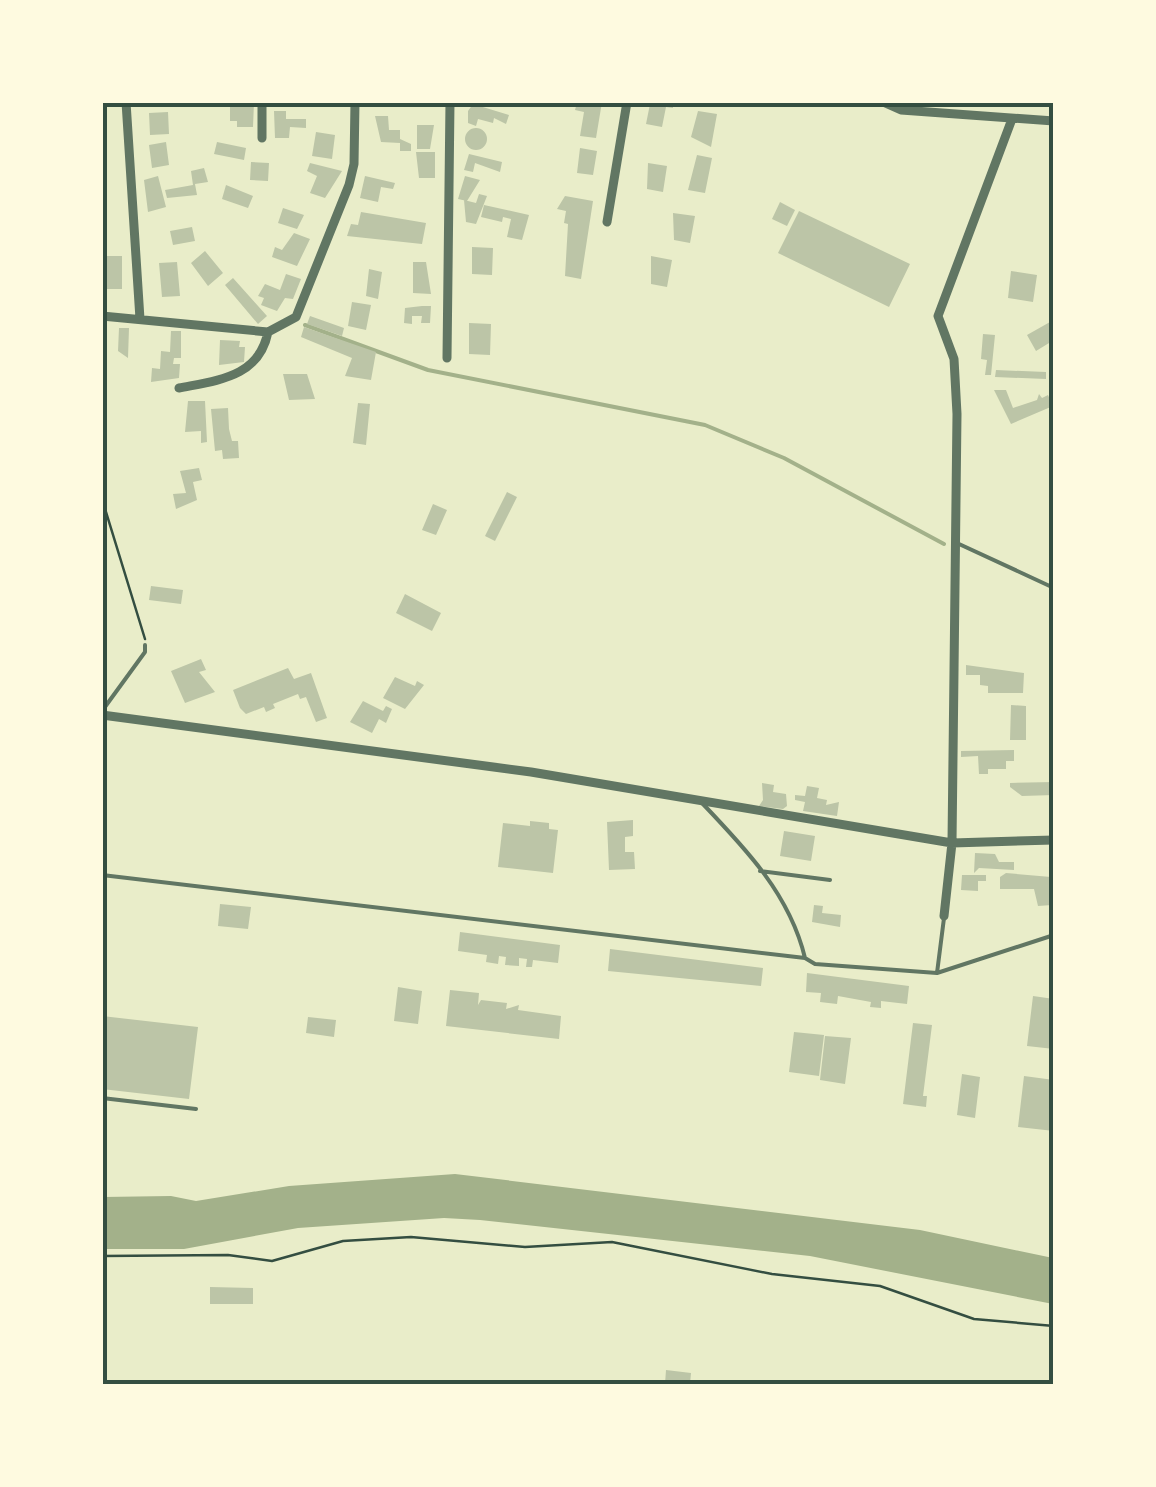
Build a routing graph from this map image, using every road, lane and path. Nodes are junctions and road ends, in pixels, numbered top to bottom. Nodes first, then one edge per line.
1 (126, 102) edge
2 (262, 102) edge
3 (355, 102) edge
4 (450, 102) edge
5 (627, 102) edge
6 (883, 102) edge
7 (983, 102) edge
8 (982, 116) junction
9 (1012, 118) junction
10 (1054, 122) edge
11 (262, 138) dead end
12 (607, 222) dead end
13 (102, 316) edge
14 (140, 318) junction
15 (268, 332) junction
16 (447, 358) dead end
17 (179, 388) dead end
18 (102, 500) edge
19 (955, 542) junction
20 (1054, 588) edge
21 (145, 645) joint
22 (102, 713) edge
23 (702, 803) junction
24 (1054, 840) edge
25 (952, 843) junction
26 (760, 871) junction
27 (102, 875) edge
28 (830, 880) dead end
29 (944, 916) joint
30 (1054, 936) edge
31 (805, 958) junction
32 (937, 973) junction
33 (102, 1098) edge
34 (196, 1109) dead end
35 (102, 1256) edge
36 (1054, 1326) edge

1 - 14 street
2 - 11 street
3 - 15 street
4 - 16 street
5 - 12 street
6 - 8 street
7 - 8 street
8 - 9 street
9 - 10 street
9 - 19 street
13 - 14 street
14 - 15 street
15 - 17 street
18 - 21 path
19 - 20 lane
19 - 25 street
21 - 22 lane
22 - 23 street
23 - 25 street
23 - 26 lane
24 - 25 street
25 - 29 street
26 - 28 lane
26 - 31 lane
27 - 31 lane
29 - 32 lane
30 - 32 lane
31 - 32 lane
33 - 34 lane
35 - 36 path

